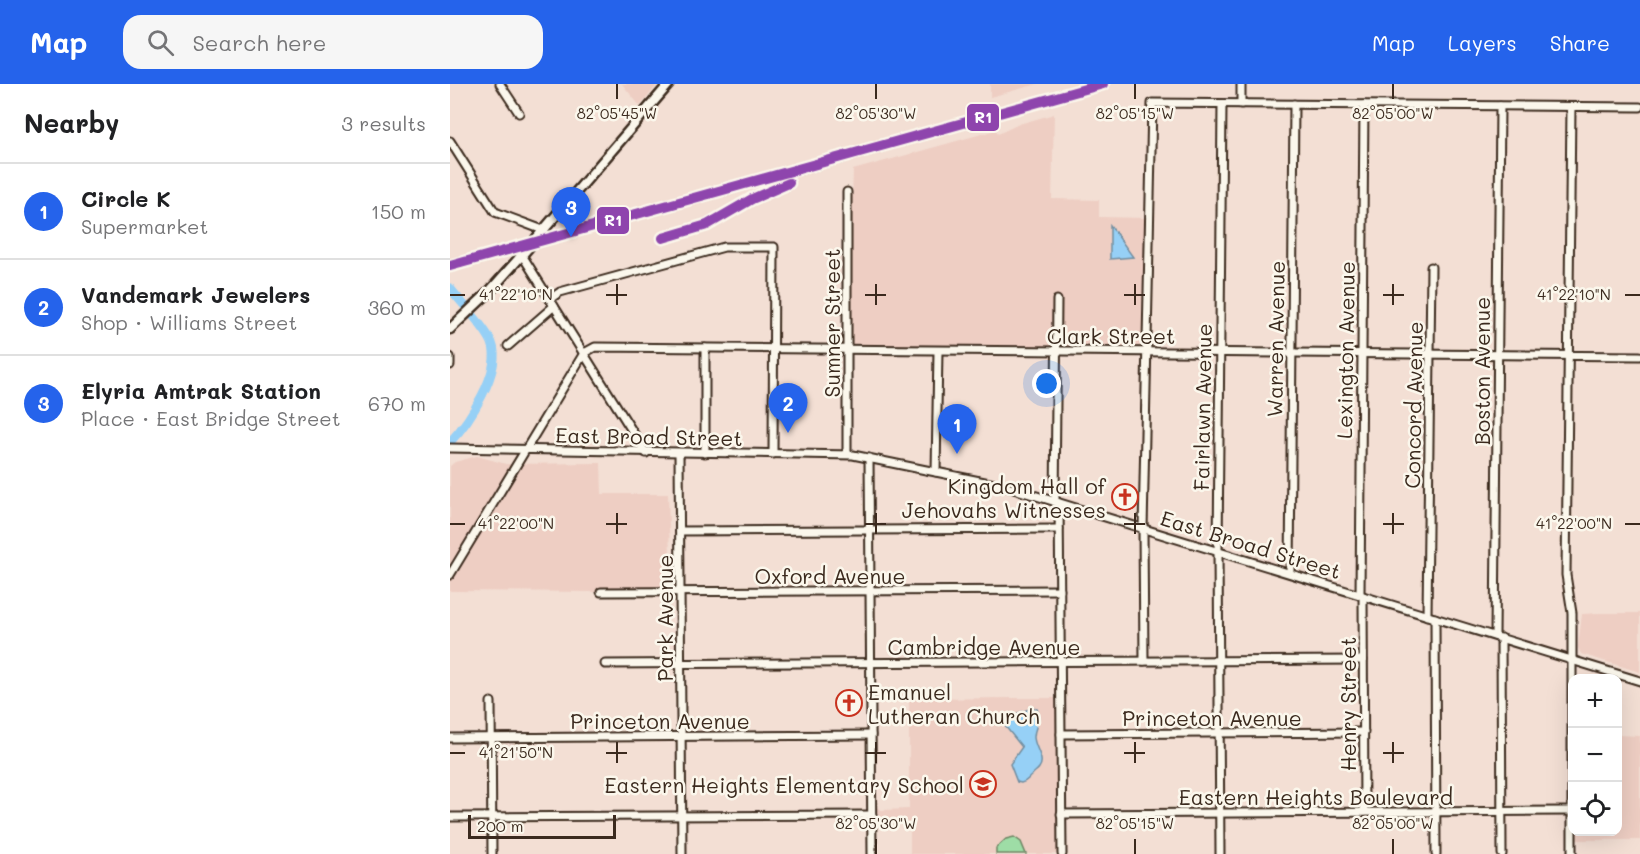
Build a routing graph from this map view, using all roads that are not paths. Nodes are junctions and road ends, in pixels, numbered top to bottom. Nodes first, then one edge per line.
1 (500, 84) edge
2 (669, 84) edge
3 (1241, 84) edge
4 (1222, 104) junction
5 (1241, 104) junction
6 (1294, 104) junction
7 (1364, 105) junction
8 (1500, 106) junction
9 (1571, 107) junction
10 (1640, 107) edge
11 (519, 113) dead end
12 (450, 141) edge
13 (453, 154) edge
14 (848, 192) dead end
15 (543, 230) junction
16 (522, 255) junction
17 (1431, 267) dead end
18 (550, 299) junction
19 (1058, 300) dead end
20 (554, 306) junction
21 (451, 328) edge
22 (508, 346) dead end
23 (705, 348) junction
24 (774, 349) junction
25 (847, 350) junction
26 (938, 351) junction
27 (1057, 352) junction
28 (1147, 352) junction
29 (584, 353) junction
30 (1219, 353) junction
31 (1292, 353) junction
32 (1362, 354) junction
33 (1430, 354) junction
34 (1498, 355) junction
35 (1568, 356) junction
36 (1640, 356) edge
37 (450, 357) edge
38 (450, 365) edge
39 (450, 448) edge
40 (525, 450) junction
41 (646, 453) junction
42 (680, 453) junction
43 (705, 453) junction
44 (773, 454) junction
45 (847, 454) junction
46 (869, 458) junction
47 (936, 472) junction
48 (1057, 502) junction
49 (1059, 528) junction
50 (1143, 529) junction
51 (870, 530) junction
52 (680, 531) junction
53 (1218, 551) junction
54 (1290, 573) junction
55 (450, 575) edge
56 (1060, 590) junction
57 (870, 591) junction
58 (601, 592) dead end
59 (681, 592) junction
60 (1361, 595) junction
61 (1431, 617) junction
62 (1498, 637) junction
63 (1571, 659) junction
64 (1363, 660) junction
65 (1218, 661) junction
66 (1060, 662) junction
67 (1144, 662) junction
68 (871, 663) junction
69 (604, 664) dead end
70 (681, 664) junction
71 (1640, 681) edge
72 (491, 702) dead end
73 (1364, 732) junction
74 (1219, 733) junction
75 (871, 735) junction
76 (1061, 735) junction
77 (681, 737) junction
78 (450, 738) edge
79 (492, 738) junction
80 (1571, 782) edge
81 (1436, 811) junction
82 (1502, 811) junction
83 (1568, 811) edge
84 (1364, 812) junction
85 (1220, 813) junction
86 (1062, 814) junction
87 (872, 815) junction
88 (682, 816) junction
89 (450, 817) edge
90 (492, 817) junction
91 (1572, 836) edge
92 (492, 854) edge
93 (682, 854) edge
94 (872, 854) edge
95 (1062, 854) edge
96 (1220, 854) edge
97 (1436, 854) edge
98 (1502, 854) edge
99 (1572, 854) edge

1 - 11 street
2 - 15 main road
3 - 5 street
4 - 5 street
4 - 28 street
4 - 30 street, Fairlawn Avenue
5 - 6 street
6 - 7 street
6 - 31 street, Warren Avenue
7 - 8 street
7 - 32 street, Lexington Avenue
8 - 9 street
8 - 34 street, Boston Avenue
9 - 10 street
9 - 35 street
12 - 13 street
13 - 15 street
14 - 25 street, Sumner Street
15 - 16 main road
16 - 18 street
16 - 21 main road
17 - 33 street, Concord Avenue
18 - 20 street
18 - 24 street
19 - 27 street
20 - 22 street
20 - 29 street
23 - 24 street, Clark Street
23 - 29 street, Clark Street
23 - 43 street
24 - 25 street, Clark Street
24 - 44 street
25 - 26 street, Clark Street
25 - 45 street, Sumner Street
26 - 27 street, Clark Street
26 - 47 street
27 - 28 street, Clark Street
27 - 48 street
28 - 30 street, Clark Street
28 - 50 street
29 - 40 street
29 - 41 street
30 - 31 street, Clark Street
30 - 53 street, Fairlawn Avenue
31 - 32 street, Clark Street
31 - 54 street, Warren Avenue
32 - 33 street, Clark Street
32 - 60 street, Lexington Avenue
33 - 34 street, Clark Street
33 - 61 street, Concord Avenue
34 - 35 street, Clark Street
34 - 62 street, Boston Avenue
35 - 36 street, Clark Street
35 - 63 street
37 - 38 street
39 - 40 street, East Broad Street
40 - 41 street, East Broad Street
40 - 55 street
41 - 42 street, East Broad Street
42 - 43 street, East Broad Street
42 - 52 street, Park Avenue
43 - 44 street, East Broad Street
44 - 45 street, East Broad Street
45 - 46 street, East Broad Street
46 - 47 street, East Broad Street
46 - 51 street
47 - 48 street, East Broad Street
48 - 49 street
48 - 50 street, East Broad Street
49 - 51 street
49 - 56 street
50 - 53 street, East Broad Street
50 - 67 street
51 - 52 street
51 - 57 street
52 - 59 street, Park Avenue
53 - 54 street, East Broad Street
53 - 65 street, Fairlawn Avenue
54 - 60 street, East Broad Street
56 - 57 street, Oxford Avenue
56 - 66 street
57 - 59 street, Oxford Avenue
57 - 68 street
58 - 59 street, Oxford Avenue
59 - 70 street, Park Avenue
60 - 61 street, East Broad Street
60 - 64 street, Henry Street
61 - 62 street, East Broad Street
61 - 81 street, Concord Avenue
62 - 63 street, East Broad Street
62 - 82 street, Boston Avenue
63 - 71 street, East Broad Street
63 - 80 street
64 - 65 street, Cambridge Avenue
64 - 73 street, Henry Street
65 - 67 street, Cambridge Avenue
65 - 74 street, Fairlawn Avenue
66 - 67 street, Cambridge Avenue
66 - 68 street, Cambridge Avenue
66 - 76 street
68 - 70 street, Cambridge Avenue
68 - 75 street
69 - 70 street, Cambridge Avenue
70 - 77 street, Park Avenue
72 - 79 street
73 - 74 street, Princeton Avenue
73 - 84 street, Henry Street
74 - 76 street, Princeton Avenue
74 - 85 street, Fairlawn Avenue
75 - 77 street, Princeton Avenue
75 - 87 street
76 - 86 street
77 - 79 street, Princeton Avenue
77 - 88 street, Park Avenue
78 - 79 street, Princeton Avenue
79 - 90 street
81 - 82 street, Eastern Heights Boulevard
81 - 84 street, Eastern Heights Boulevard
81 - 97 street, Concord Avenue
82 - 83 street, Eastern Heights Boulevard
82 - 98 street, Boston Avenue
84 - 85 street, Eastern Heights Boulevard
85 - 86 street, Eastern Heights Boulevard
85 - 96 street, Fairlawn Avenue
86 - 95 street
87 - 88 street
87 - 94 street
88 - 90 street
88 - 93 street, Park Avenue
89 - 90 street
90 - 92 street
91 - 99 street

